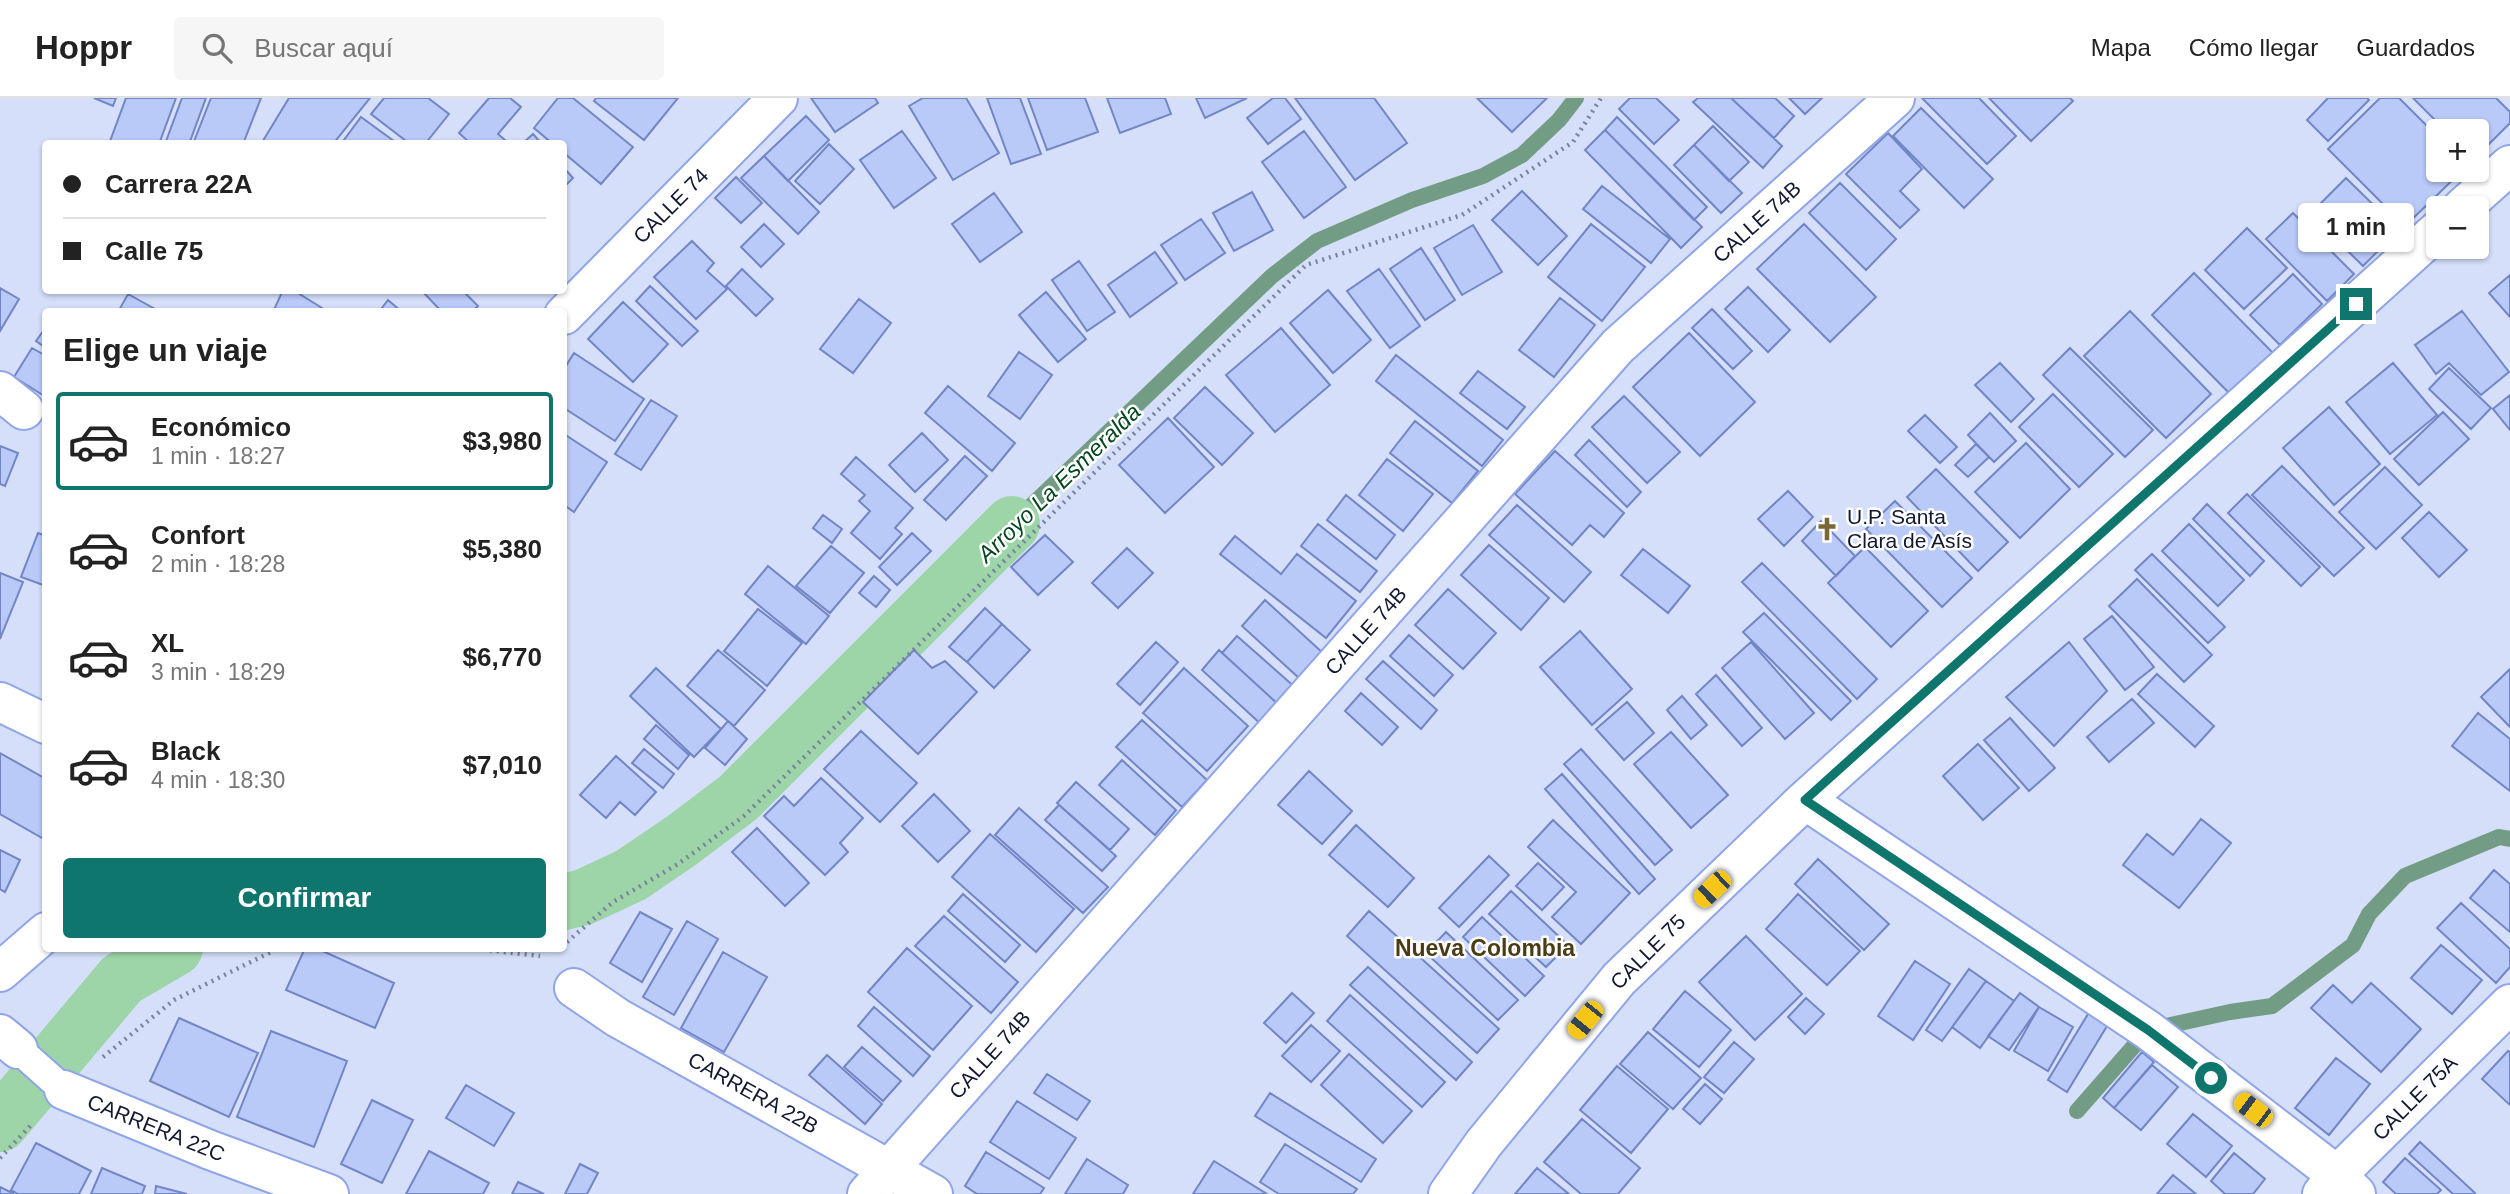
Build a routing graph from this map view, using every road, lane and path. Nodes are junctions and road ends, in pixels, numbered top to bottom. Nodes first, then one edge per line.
1 (778, 98) edge
2 (1601, 98) edge
3 (1895, 98) edge
4 (2510, 165) edge
5 (2475, 196) edge
6 (2426, 241) edge
7 (567, 312) edge
8 (0, 702) edge
9 (42, 722) edge
10 (1805, 800) junction
11 (42, 935) edge
12 (567, 942) edge
13 (271, 952) edge
14 (506, 952) edge
15 (541, 956) dead end
16 (0, 972) edge
17 (574, 988) dead end
18 (2510, 1004) edge
19 (9, 1042) edge
20 (64, 1090) junction
21 (879, 1181) edge
22 (2338, 1188) edge
23 (329, 1194) edge
24 (933, 1194) edge
25 (1448, 1194) edge

1 - 7 street, CALLE 74
2 - 12 path
3 - 21 street, CALLE 74B
4 - 5 street
6 - 10 street, CALLE 75
8 - 9 street
10 - 22 street
10 - 25 street, CALLE 75
11 - 16 street
13 - 20 path
14 - 15 path
17 - 21 street, CARRERA 22B
18 - 22 street, CALLE 75A
19 - 20 lane, CARRERA 22C
20 - 23 street, CARRERA 22C
21 - 24 street, CARRERA 22B

